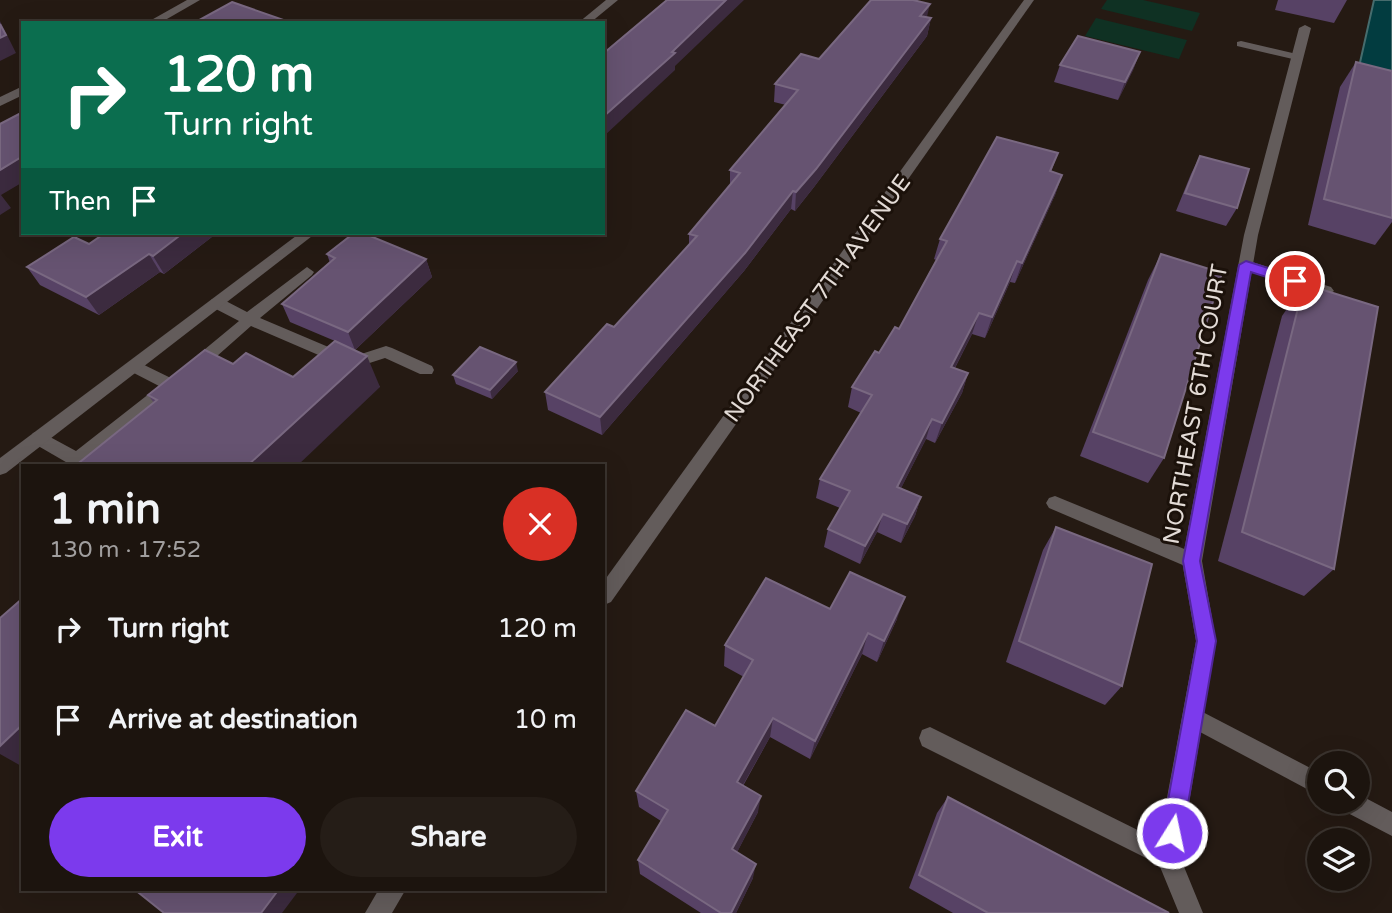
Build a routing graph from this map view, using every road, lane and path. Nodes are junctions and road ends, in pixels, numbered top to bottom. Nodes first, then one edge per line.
1 (195, 0) edge
2 (613, 0) edge
3 (1029, 0) edge
4 (155, 21) edge
5 (586, 21) edge
6 (1305, 28) dead end
7 (1241, 44) dead end
8 (1297, 57) junction
9 (21, 91) edge
10 (0, 102) edge
11 (306, 235) edge
12 (1246, 265) junction
13 (307, 272) dead end
14 (1345, 298) edge
15 (217, 303) junction
16 (248, 319) junction
17 (134, 366) junction
18 (426, 370) dead end
19 (171, 385) junction
20 (39, 438) junction
21 (0, 468) edge
22 (1055, 503) dead end
23 (1192, 561) junction
24 (605, 595) edge
25 (1193, 717) junction
26 (930, 738) dead end
27 (1307, 778) edge
28 (1370, 812) edge
29 (1392, 824) edge
30 (1168, 857) junction
31 (393, 891) edge
32 (377, 913) edge
33 (1191, 913) edge

1 - 4 street
2 - 5 street
3 - 24 street, NORTHEAST 7TH AVENUE
6 - 8 street, NORTHEAST 6TH COURT
7 - 8 street
8 - 12 street, NORTHEAST 6TH COURT
9 - 10 street
11 - 15 street
12 - 14 street
12 - 23 street, NORTHEAST 6TH COURT
13 - 16 street
15 - 16 street
15 - 17 street
16 - 18 street
16 - 19 street
17 - 19 street
17 - 20 street
19 - 20 street
20 - 21 street
22 - 23 street
23 - 25 street, NORTHEAST 6TH COURT
25 - 27 street
25 - 30 street, NORTHEAST 6TH COURT
26 - 30 street
28 - 29 street
30 - 33 street
31 - 32 street

